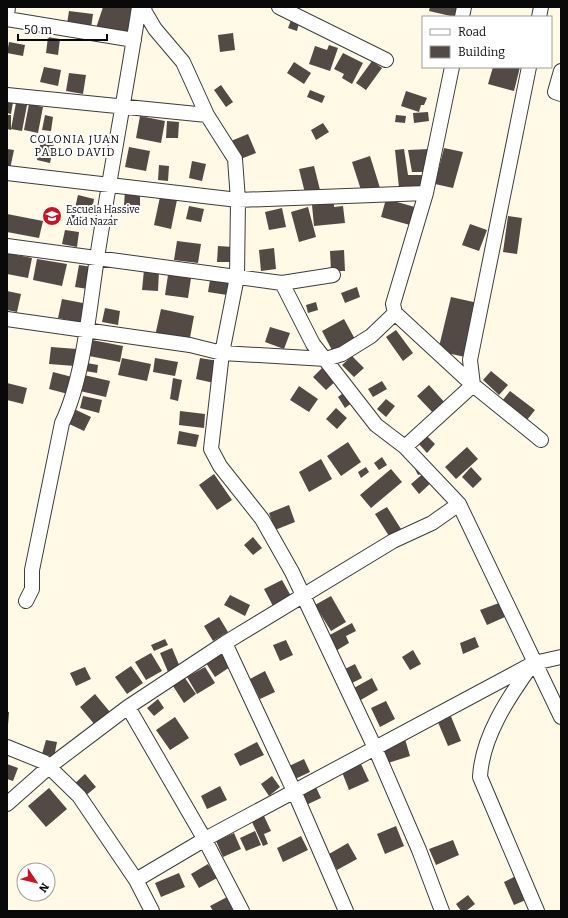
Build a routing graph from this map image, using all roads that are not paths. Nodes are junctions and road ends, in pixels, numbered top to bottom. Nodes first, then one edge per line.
1 (8, 7) edge
2 (139, 7) edge
3 (144, 7) edge
4 (279, 7) edge
5 (7, 15) edge
6 (7, 19) edge
7 (134, 40) junction
8 (386, 60) dead end
9 (452, 68) edge
10 (529, 68) edge
11 (561, 71) edge
12 (561, 94) edge
13 (7, 95) edge
14 (124, 107) junction
15 (207, 115) junction
16 (7, 172) edge
17 (109, 186) junction
18 (426, 193) junction
19 (238, 200) junction
20 (7, 246) edge
21 (97, 258) junction
22 (333, 275) dead end
23 (237, 277) junction
24 (282, 283) junction
25 (395, 313) junction
26 (7, 319) edge
27 (87, 332) junction
28 (222, 353) junction
29 (326, 359) junction
30 (473, 385) junction
31 (542, 440) dead end
32 (405, 447) junction
33 (459, 504) junction
34 (303, 596) junction
35 (26, 601) dead end
36 (225, 643) junction
37 (561, 657) edge
38 (534, 663) junction
39 (128, 707) junction
40 (561, 717) edge
41 (7, 747) edge
42 (375, 748) junction
43 (50, 766) junction
44 (294, 791) junction
45 (7, 804) edge
46 (204, 840) junction
47 (136, 880) junction
48 (152, 911) edge
49 (242, 911) edge
50 (346, 911) edge
51 (442, 911) edge
52 (537, 911) edge

1 - 5 street
2 - 7 street
3 - 15 street
4 - 8 street
6 - 7 street
7 - 14 street
9 - 18 street
10 - 30 street
11 - 12 street
13 - 14 street
14 - 15 street
14 - 17 street
15 - 19 street
16 - 17 street
17 - 19 street
17 - 21 street
18 - 19 street
18 - 25 street
19 - 23 street
20 - 21 street
21 - 23 street
21 - 27 street
22 - 24 street
23 - 24 street
23 - 28 street
24 - 29 street
25 - 29 street
25 - 30 street
26 - 27 street
27 - 28 street
27 - 35 street
28 - 29 street
28 - 34 street
29 - 32 street
30 - 31 street
30 - 32 street
32 - 33 street
33 - 34 street
33 - 38 street
34 - 36 street
34 - 42 street
36 - 39 street
36 - 44 street
37 - 38 street
38 - 40 street
38 - 42 street
38 - 52 street
39 - 43 street
39 - 46 street
41 - 43 street
42 - 44 street
42 - 51 street
43 - 45 street
43 - 47 street
44 - 46 street
44 - 50 street
46 - 47 street
46 - 49 street
47 - 48 street

